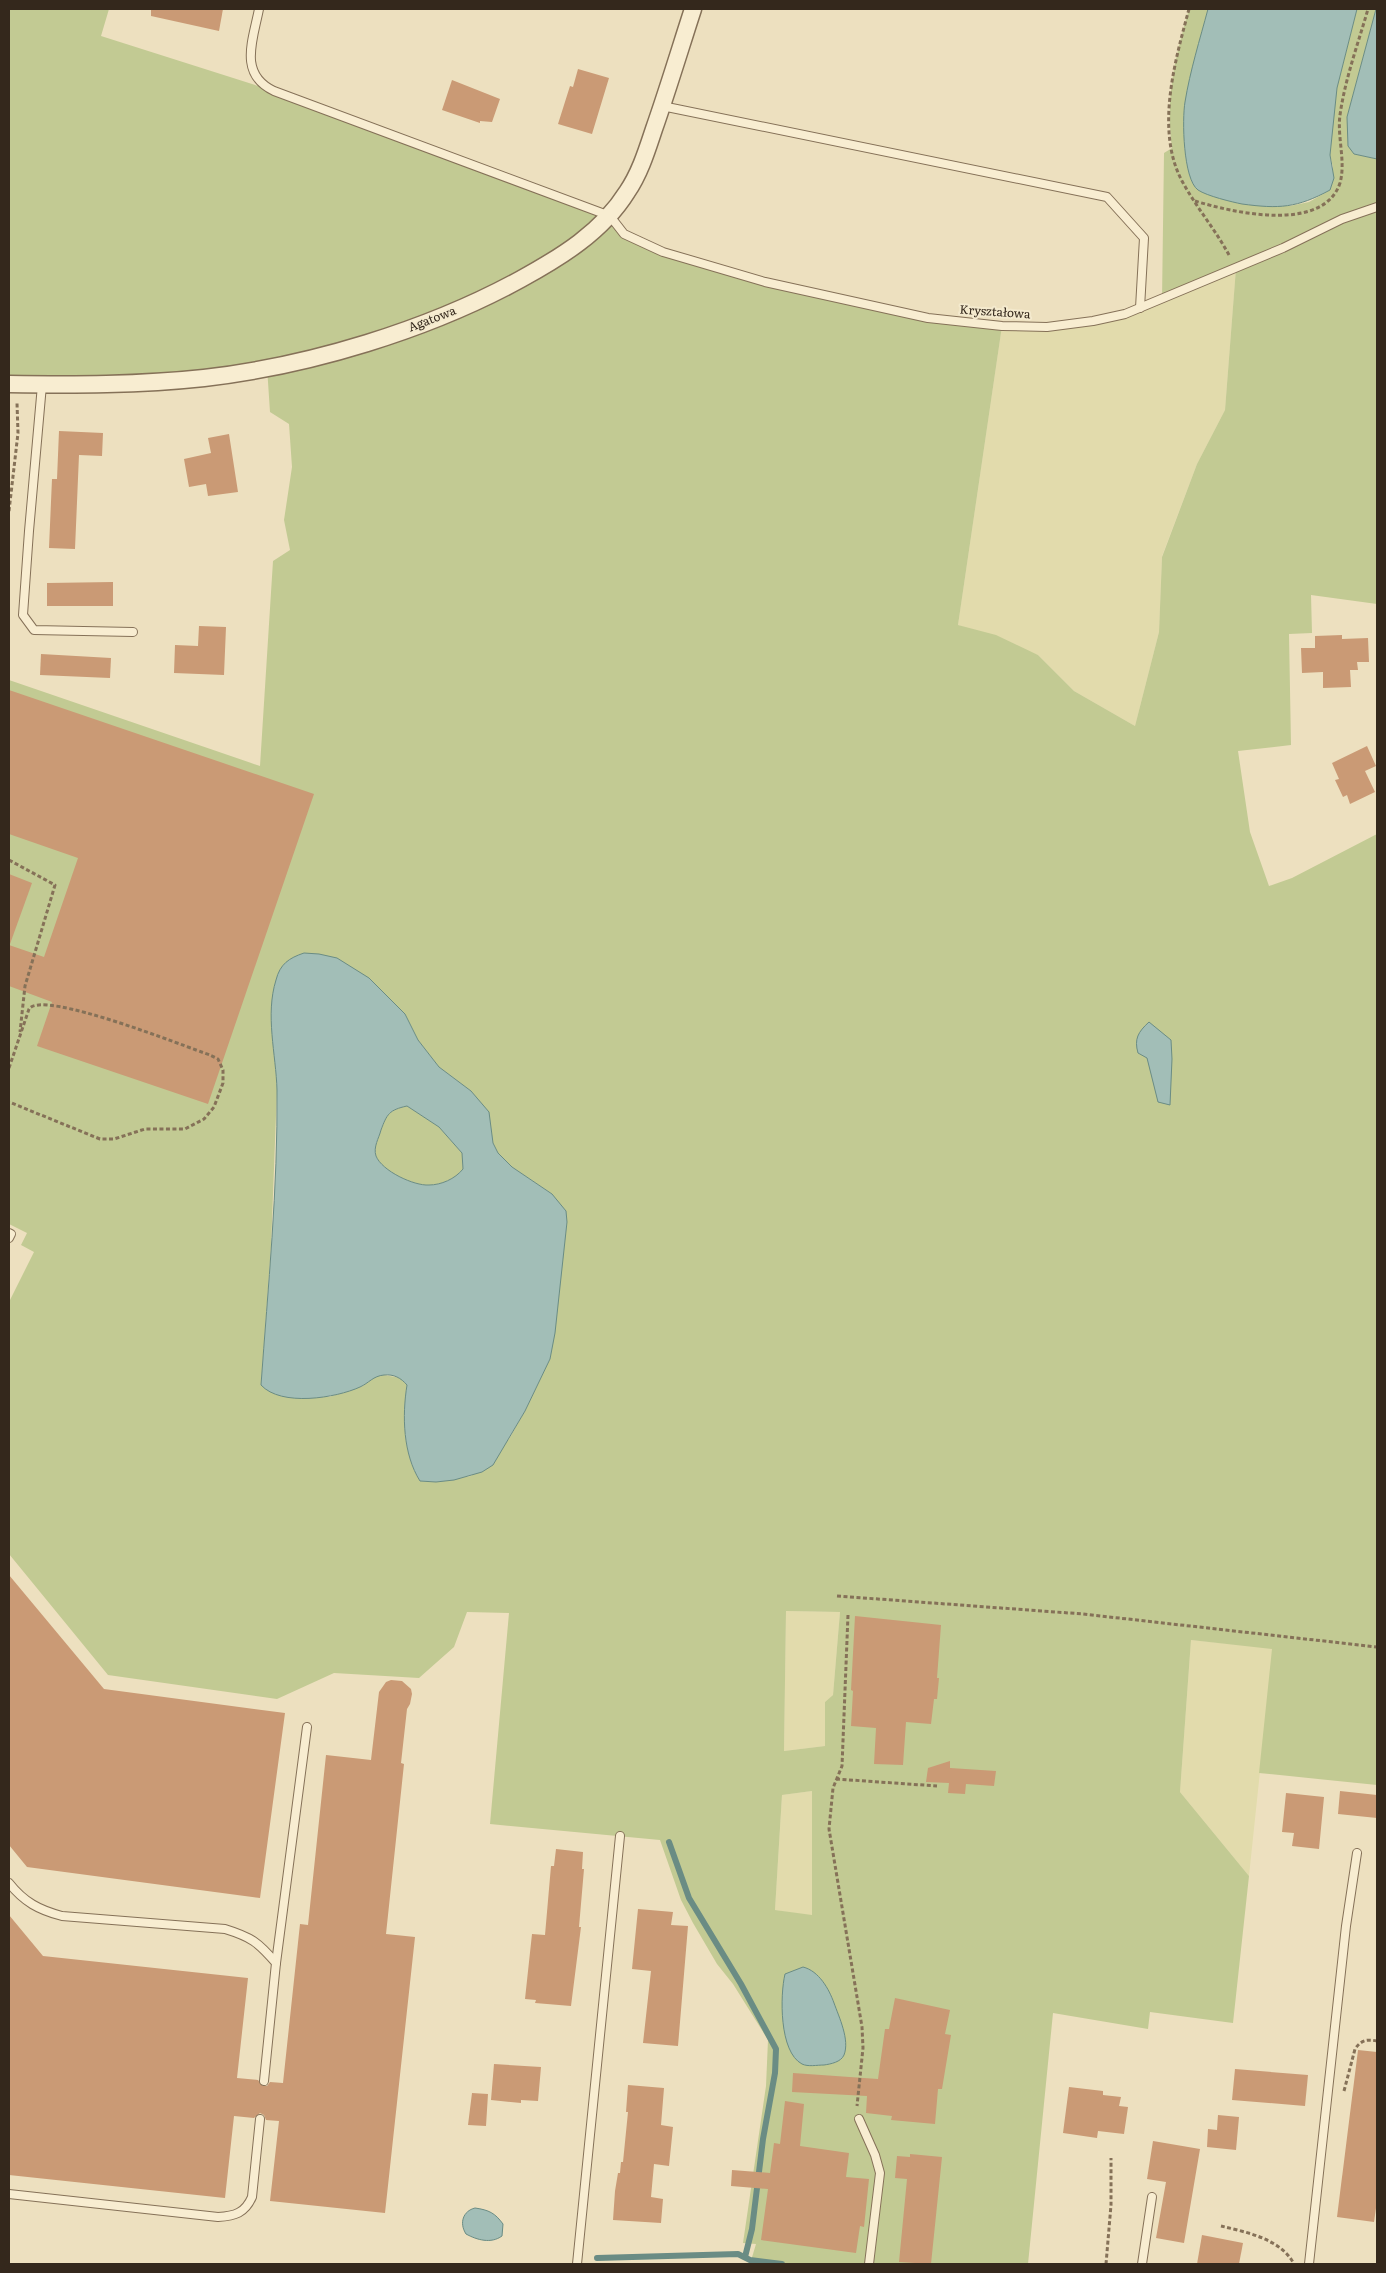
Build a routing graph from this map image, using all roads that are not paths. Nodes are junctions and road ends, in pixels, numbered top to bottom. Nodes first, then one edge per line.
1 (259, 9) edge
2 (693, 9) edge
3 (662, 106) junction
4 (1377, 207) edge
5 (610, 216) junction
6 (1140, 308) junction
7 (12, 384) edge
8 (42, 385) junction
9 (133, 632) dead end
10 (9, 1233) edge
11 (9, 1238) edge
12 (307, 1726) dead end
13 (620, 1836) dead end
14 (1357, 1853) dead end
15 (9, 1883) edge
16 (276, 1963) junction
17 (264, 2081) dead end
18 (260, 2119) dead end
19 (859, 2119) road end
20 (9, 2194) edge
21 (1152, 2197) dead end
22 (577, 2264) edge
23 (869, 2264) edge
24 (1142, 2264) edge
25 (1309, 2264) edge

1 - 5 lane
2 - 3 street, Agatowa
3 - 5 street, Agatowa
3 - 6 lane
4 - 6 lane, Kryształowa
5 - 6 lane, Kryształowa
5 - 8 street, Agatowa
7 - 8 street, Agatowa
8 - 9 lane
10 - 11 lane
12 - 16 lane
13 - 22 lane
14 - 25 lane
15 - 16 lane
16 - 17 lane
18 - 20 lane
19 - 23 lane
21 - 24 lane

